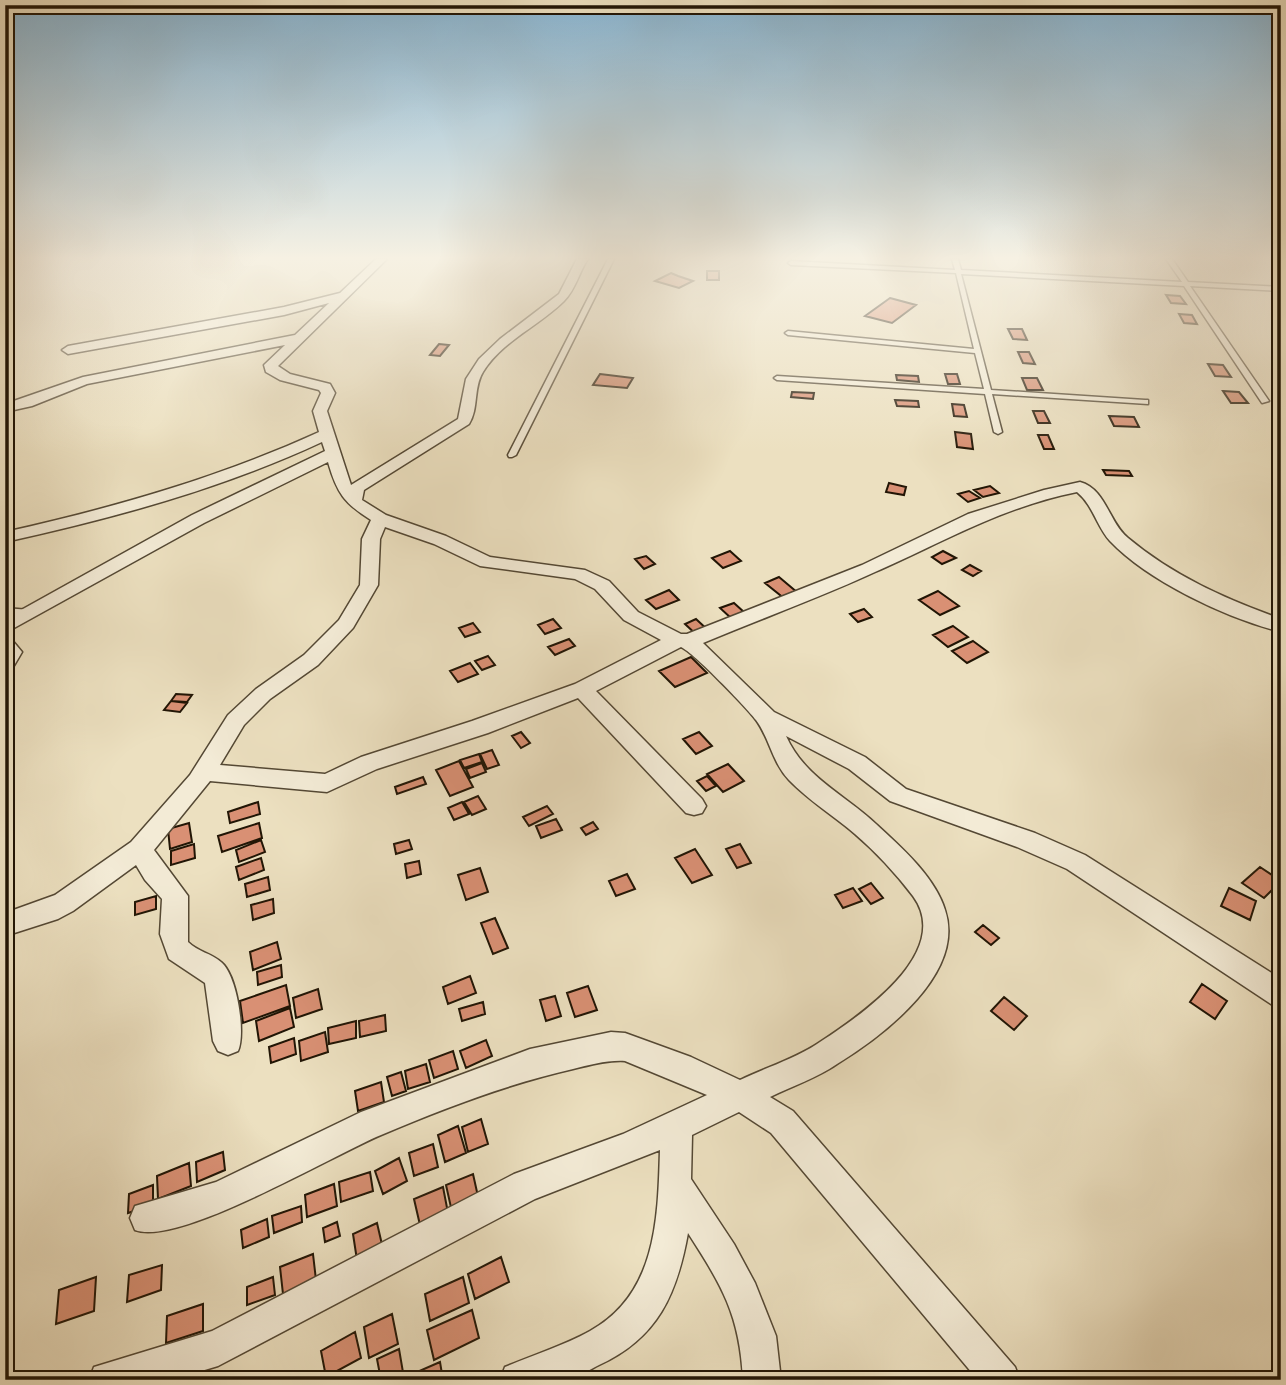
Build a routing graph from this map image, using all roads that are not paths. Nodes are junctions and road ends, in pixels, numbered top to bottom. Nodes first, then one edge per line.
1 (214, 324) edge
2 (314, 324) edge
3 (526, 324) edge
4 (578, 324) edge
5 (971, 324) edge
6 (1213, 324) edge
7 (788, 333) dead end
8 (299, 338) junction
9 (68, 350) dead end
10 (978, 351) junction
11 (778, 378) dead end
12 (989, 392) junction
13 (1265, 401) dead end
14 (1145, 402) dead end
15 (5, 408) edge
16 (998, 432) dead end
17 (327, 434) junction
18 (334, 453) junction
19 (512, 455) dead end
20 (354, 502) junction
21 (380, 519) junction
22 (5, 537) edge
23 (5, 611) edge
24 (30, 613) junction
25 (1281, 626) edge
26 (5, 627) edge
27 (684, 641) junction
28 (5, 645) edge
29 (5, 664) edge
30 (582, 689) junction
31 (766, 717) junction
32 (204, 772) junction
33 (694, 806) dead end
34 (140, 849) junction
35 (5, 925) edge
36 (1281, 995) edge
37 (228, 1041) dead end
38 (741, 1096) junction
39 (676, 1126) junction
40 (675, 1183) junction
41 (147, 1218) dead end
42 (116, 1378) edge
43 (518, 1380) edge
44 (762, 1380) edge
45 (1002, 1380) edge

1 - 9 street
2 - 8 street
3 - 20 street
4 - 19 lane
5 - 10 lane
6 - 13 lane
7 - 10 lane
8 - 15 street
8 - 17 street
10 - 12 lane
11 - 12 lane
12 - 14 lane
12 - 16 lane
17 - 18 street
17 - 22 street
18 - 20 street
18 - 24 street
20 - 21 street
21 - 27 street
21 - 32 street
23 - 24 lane
24 - 26 street
25 - 27 street
27 - 30 street
27 - 31 street
28 - 29 street
30 - 32 street
30 - 33 street
31 - 36 street
31 - 38 street
32 - 34 street
34 - 35 street
34 - 37 street
38 - 39 street
38 - 41 street
38 - 45 street
39 - 40 street
39 - 42 street
40 - 43 street
40 - 44 street

